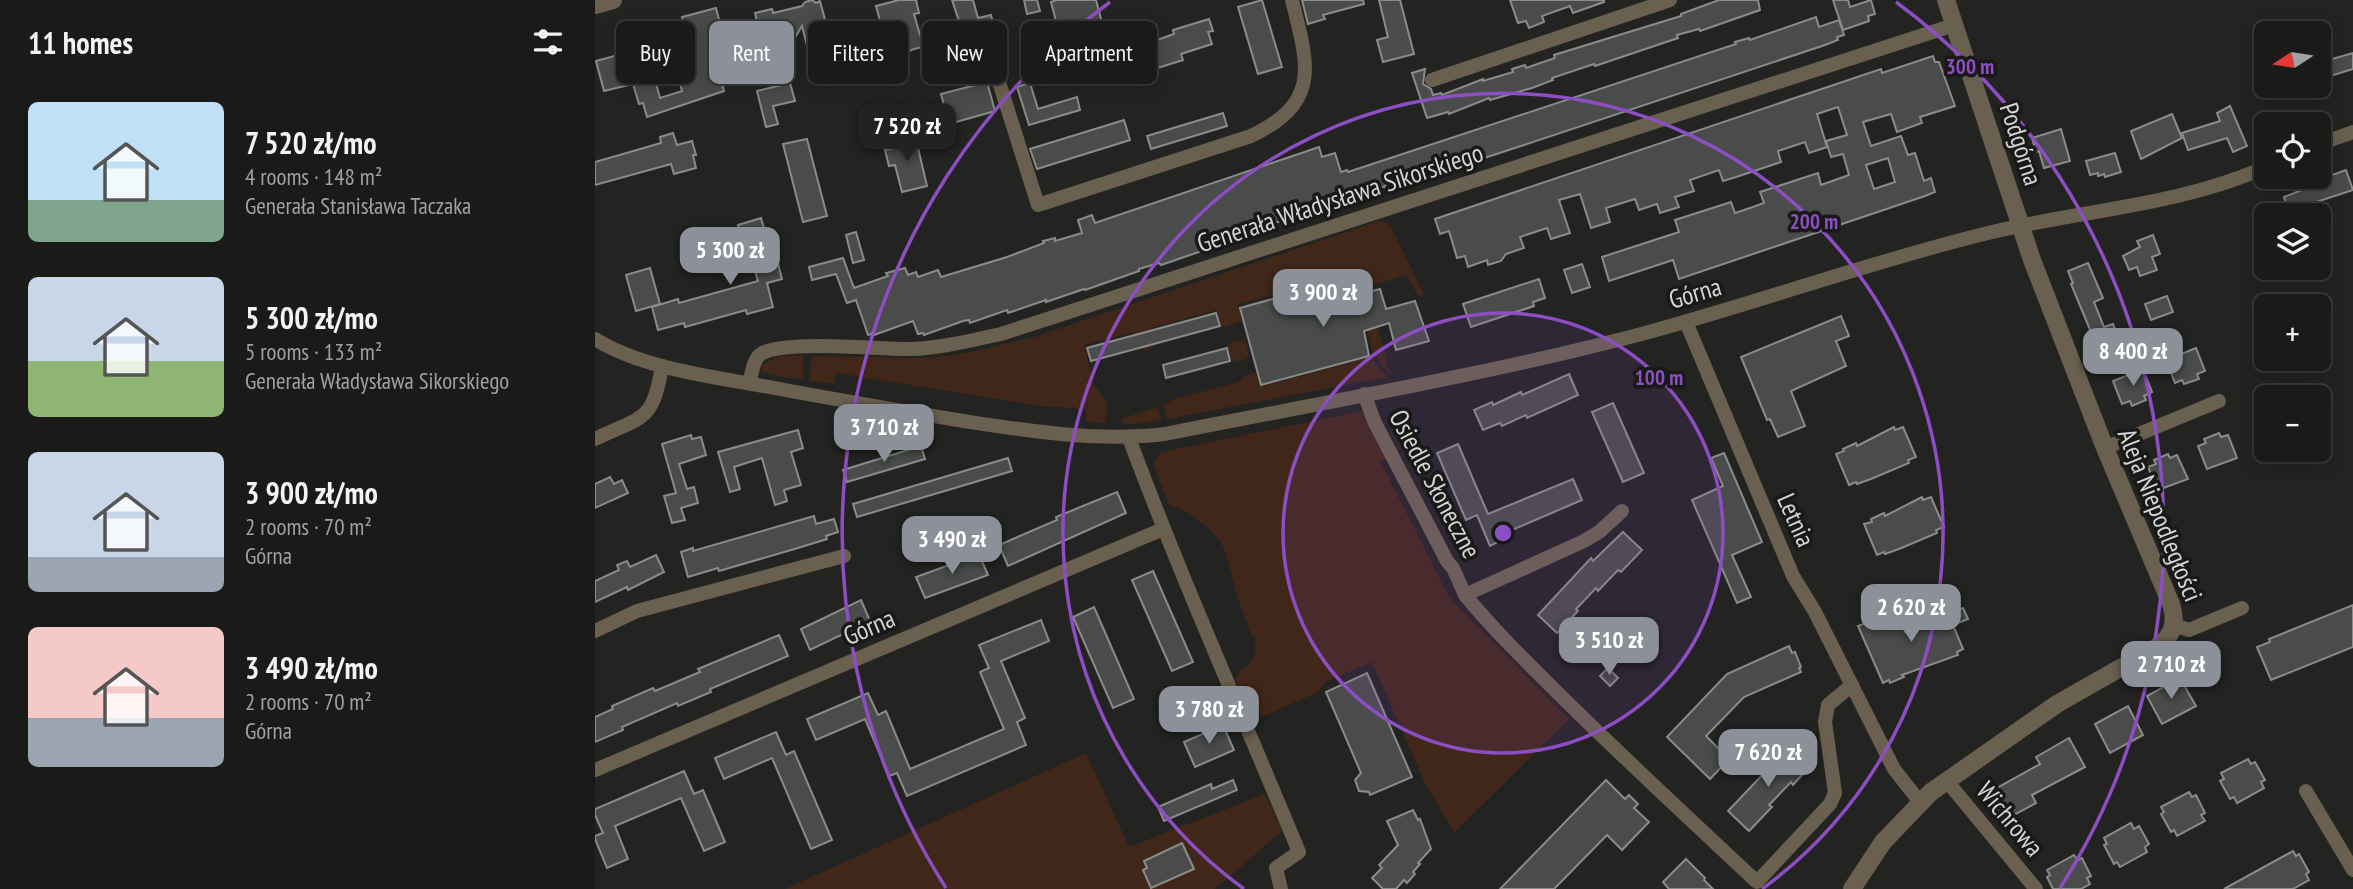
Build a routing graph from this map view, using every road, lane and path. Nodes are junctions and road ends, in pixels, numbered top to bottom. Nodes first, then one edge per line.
1 (613, 0) edge
2 (1292, 0) edge
3 (1670, 0) edge
4 (1946, 0) edge
5 (595, 5) edge
6 (1954, 24) junction
7 (1432, 80) dead end
8 (1000, 84) edge
9 (2353, 132) edge
10 (2331, 140) edge
11 (2254, 172) edge
12 (2020, 226) junction
13 (1686, 322) junction
14 (595, 339) edge
15 (662, 366) junction
16 (749, 383) junction
17 (1364, 394) junction
18 (2219, 401) dead end
19 (1129, 438) junction
20 (595, 439) edge
21 (2105, 448) junction
22 (1622, 511) dead end
23 (1163, 529) junction
24 (843, 556) dead end
25 (1465, 596) junction
26 (2242, 608) dead end
27 (2174, 625) junction
28 (595, 631) edge
29 (1852, 685) junction
30 (595, 770) edge
31 (1946, 780) junction
32 (2306, 791) dead end
33 (1920, 802) junction
34 (2353, 870) edge
35 (1281, 889) edge
36 (1852, 889) edge
37 (2036, 889) edge

1 - 5 street
2 - 8 street
3 - 7 street
4 - 6 street, Podgórna
6 - 12 street, Podgórna
6 - 16 street, Generała Władysława Sikorskiego
9 - 10 street
11 - 12 street, Górna
12 - 13 street, Górna
12 - 21 street, Aleja Niepodległości
13 - 17 street, Górna
13 - 29 street, Letnia
14 - 15 street
15 - 16 street
15 - 20 street
16 - 19 street
17 - 19 street, Górna
17 - 25 street, Osiedle Słoneczne
18 - 21 street
19 - 23 street
21 - 27 street, Aleja Niepodległości
22 - 25 street, Osiedle Słoneczne
23 - 30 street, Górna
23 - 35 street
24 - 28 street
25 - 29 street, Osiedle Słoneczne
26 - 27 street
27 - 31 street, Aleja Niepodległości
29 - 33 street, Letnia
31 - 33 street, Aleja Niepodległości
31 - 37 street, Wichrowa
32 - 34 street
33 - 36 street, Aleja Niepodległości

